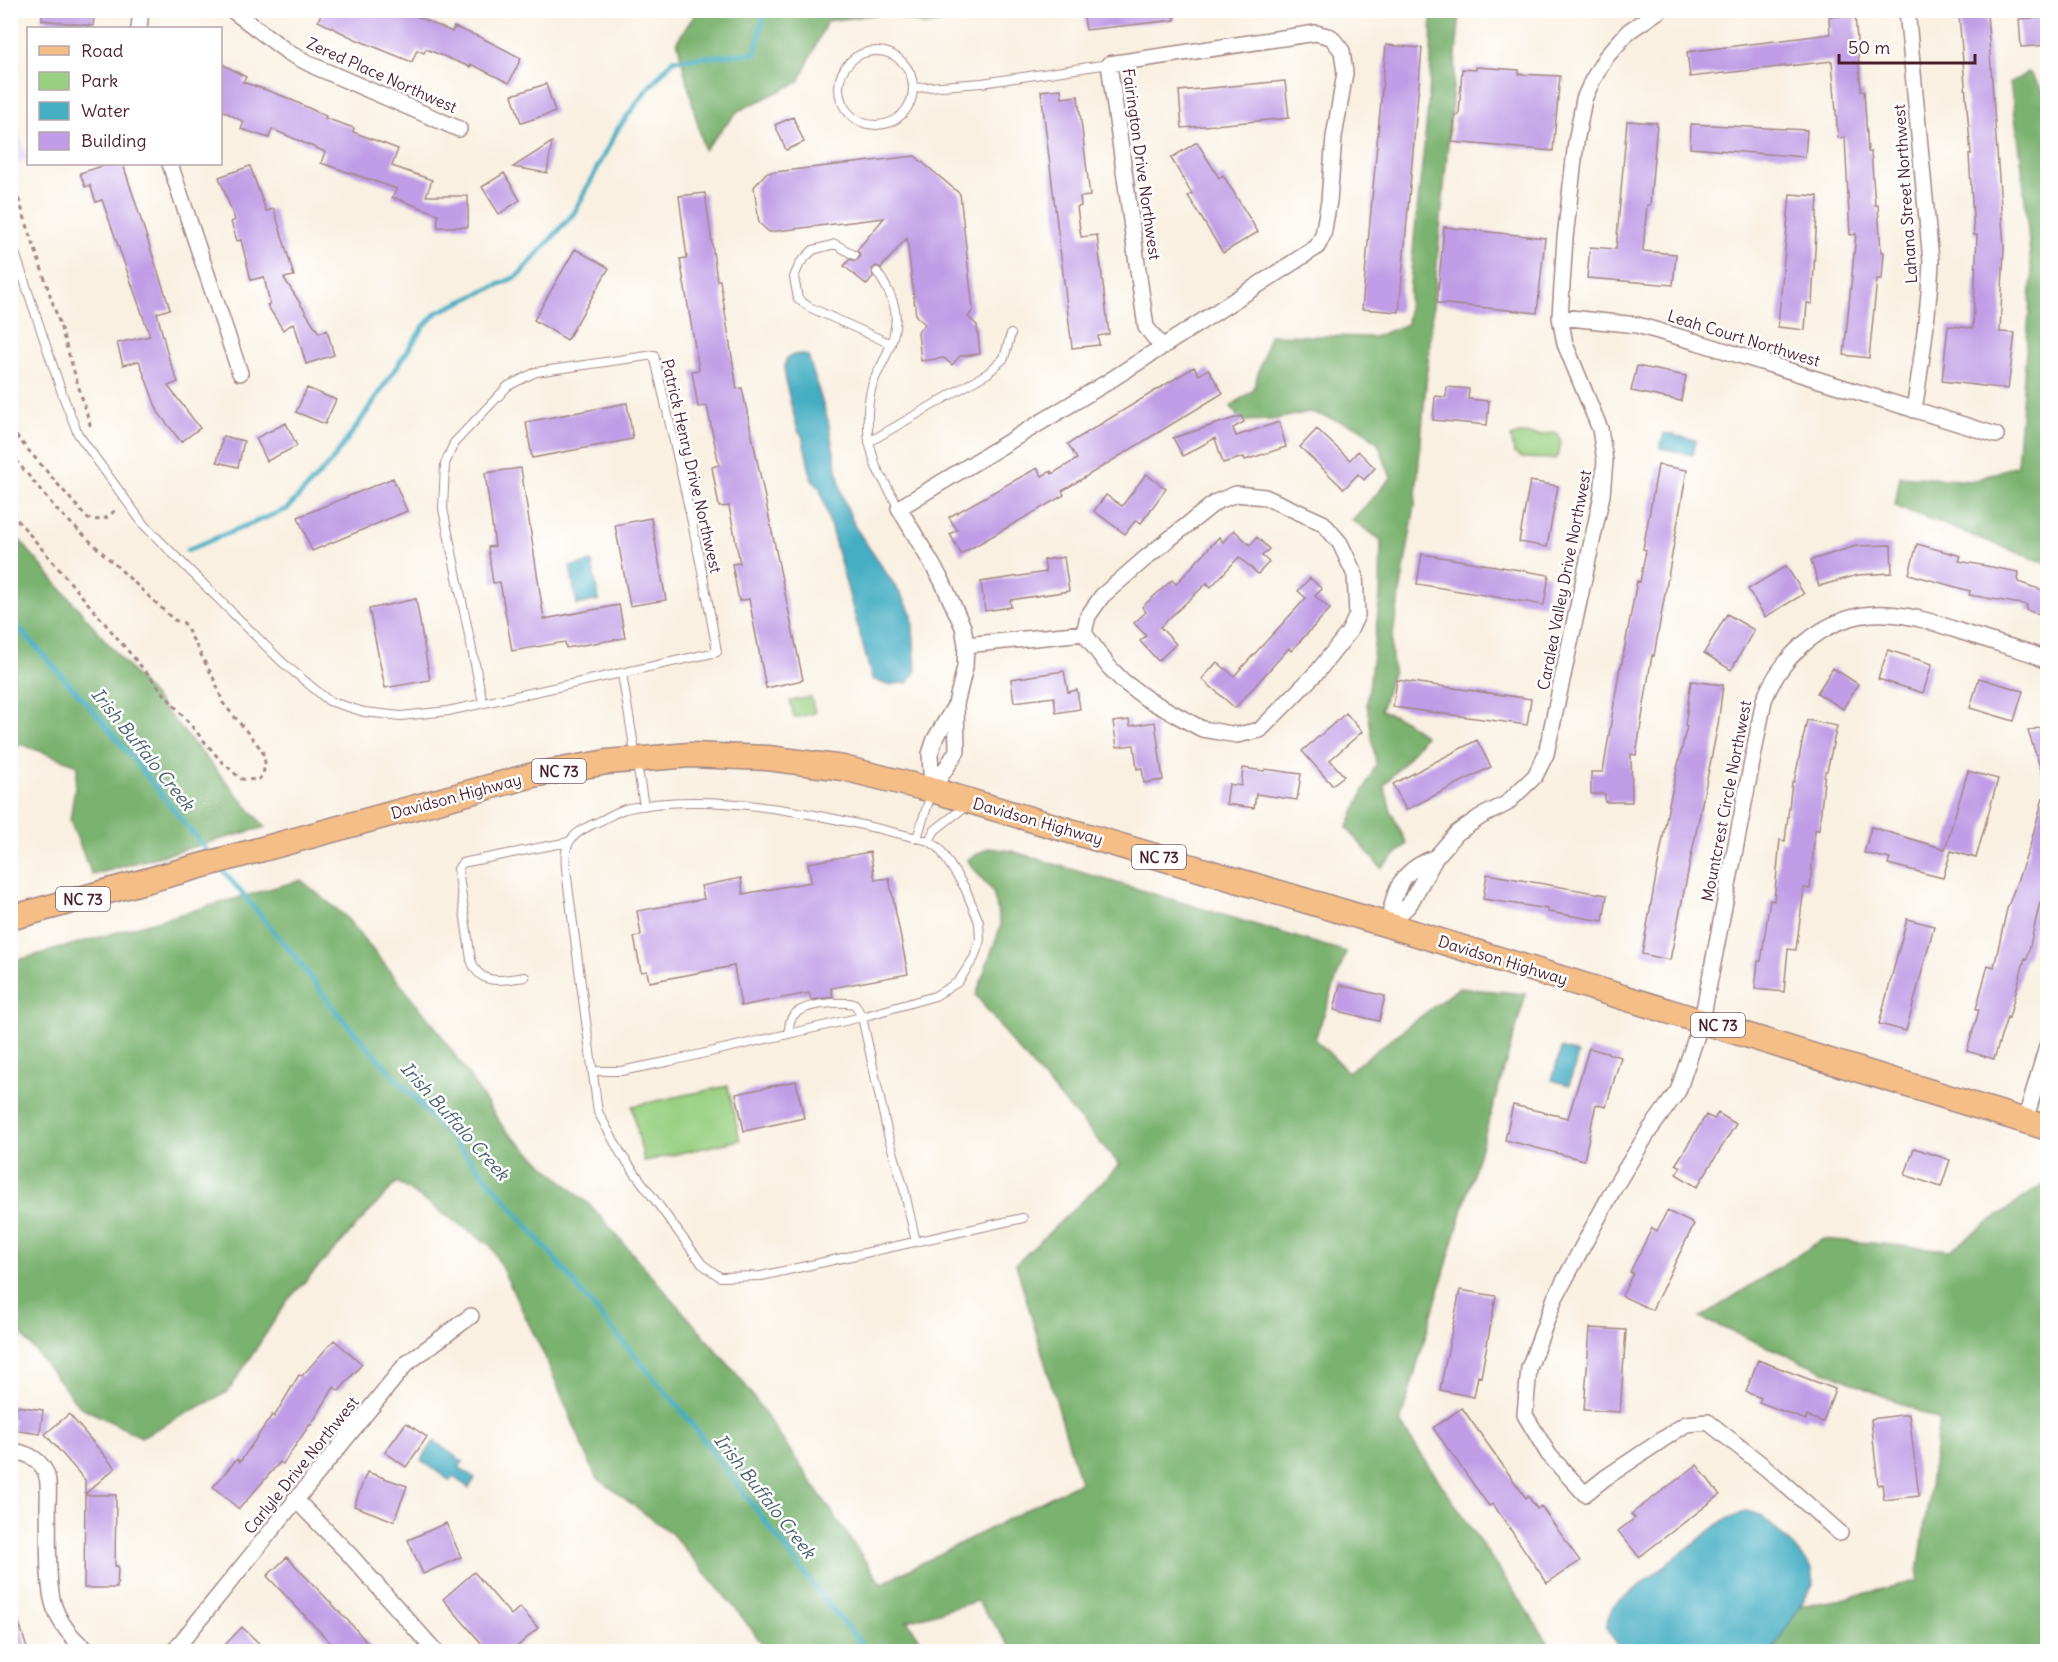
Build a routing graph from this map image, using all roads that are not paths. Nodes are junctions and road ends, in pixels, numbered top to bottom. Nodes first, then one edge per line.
1 (141, 10) edge
2 (232, 10) edge
3 (1660, 10) edge
4 (1907, 10) edge
5 (139, 27) edge
6 (1109, 64) junction
7 (914, 88) junction
8 (459, 129) dead end
9 (170, 165) edge
10 (10, 238) edge
11 (854, 255) dead end
12 (877, 272) dead end
13 (1560, 317) junction
14 (1011, 334) dead end
15 (891, 344) junction
16 (1162, 347) junction
17 (240, 373) dead end
18 (1914, 410) junction
19 (1996, 435) dead end
20 (869, 442) junction
21 (899, 508) junction
22 (1084, 633) junction
23 (966, 645) junction
24 (2048, 662) edge
25 (622, 674) junction
26 (483, 703) junction
27 (956, 704) junction
28 (637, 760) junction
29 (932, 790) junction
30 (973, 802) junction
31 (644, 806) junction
32 (916, 838) junction
33 (929, 841) junction
34 (568, 842) junction
35 (10, 918) edge
36 (1388, 925) junction
37 (525, 977) dead end
38 (862, 1017) junction
39 (1702, 1020) junction
40 (789, 1034) junction
41 (2048, 1043) edge
42 (593, 1071) junction
43 (2036, 1124) edge
44 (1023, 1218) dead end
45 (916, 1242) junction
46 (471, 1316) dead end
47 (10, 1450) edge
48 (295, 1499) junction
49 (1840, 1533) dead end
50 (176, 1650) edge
51 (91, 1652) edge
52 (436, 1652) edge

1 - 5 street
2 - 8 street, Zered Place Northwest
3 - 13 street, Caralea Valley Drive Northwest
4 - 18 street, Lahana Street Northwest
6 - 7 lane
6 - 16 street, Fairington Drive Northwest
6 - 16 street, Fairington Drive Northwest
7 - 7 lane
9 - 17 street
10 - 26 lane
11 - 15 lane
12 - 15 lane
13 - 18 street, Leah Court Northwest
13 - 36 street, Caralea Valley Drive Northwest
14 - 20 lane
15 - 20 lane
16 - 21 street, Fairington Drive Northwest
18 - 19 street, Leah Court Northwest
20 - 21 lane
21 - 23 street
22 - 22 street
22 - 23 street
23 - 27 street
24 - 39 street, Mountcrest Circle Northwest
25 - 26 lane, Patrick Henry Drive Northwest
25 - 26 lane, Patrick Henry Drive Northwest
25 - 28 lane
27 - 29 street
27 - 29 street
28 - 29 main road, Davidson Highway / NC 73
28 - 31 lane
28 - 35 main road, Davidson Highway / NC 73
29 - 30 main road, Davidson Highway / NC 73
29 - 32 lane
30 - 33 lane
30 - 36 main road, Davidson Highway / NC 73
31 - 32 lane
31 - 34 lane
32 - 33 lane
33 - 38 lane
34 - 37 lane
34 - 42 lane
36 - 39 main road, Davidson Highway / NC 73
38 - 40 lane
38 - 40 lane
38 - 45 lane
39 - 43 main road, Davidson Highway / NC 73
39 - 49 street, Mountcrest Circle Northwest
40 - 42 lane
41 - 43 street
42 - 45 lane
44 - 45 lane
46 - 48 street, Carlyle Drive Northwest
47 - 51 street
48 - 50 street, Carlyle Drive Northwest
48 - 52 street

